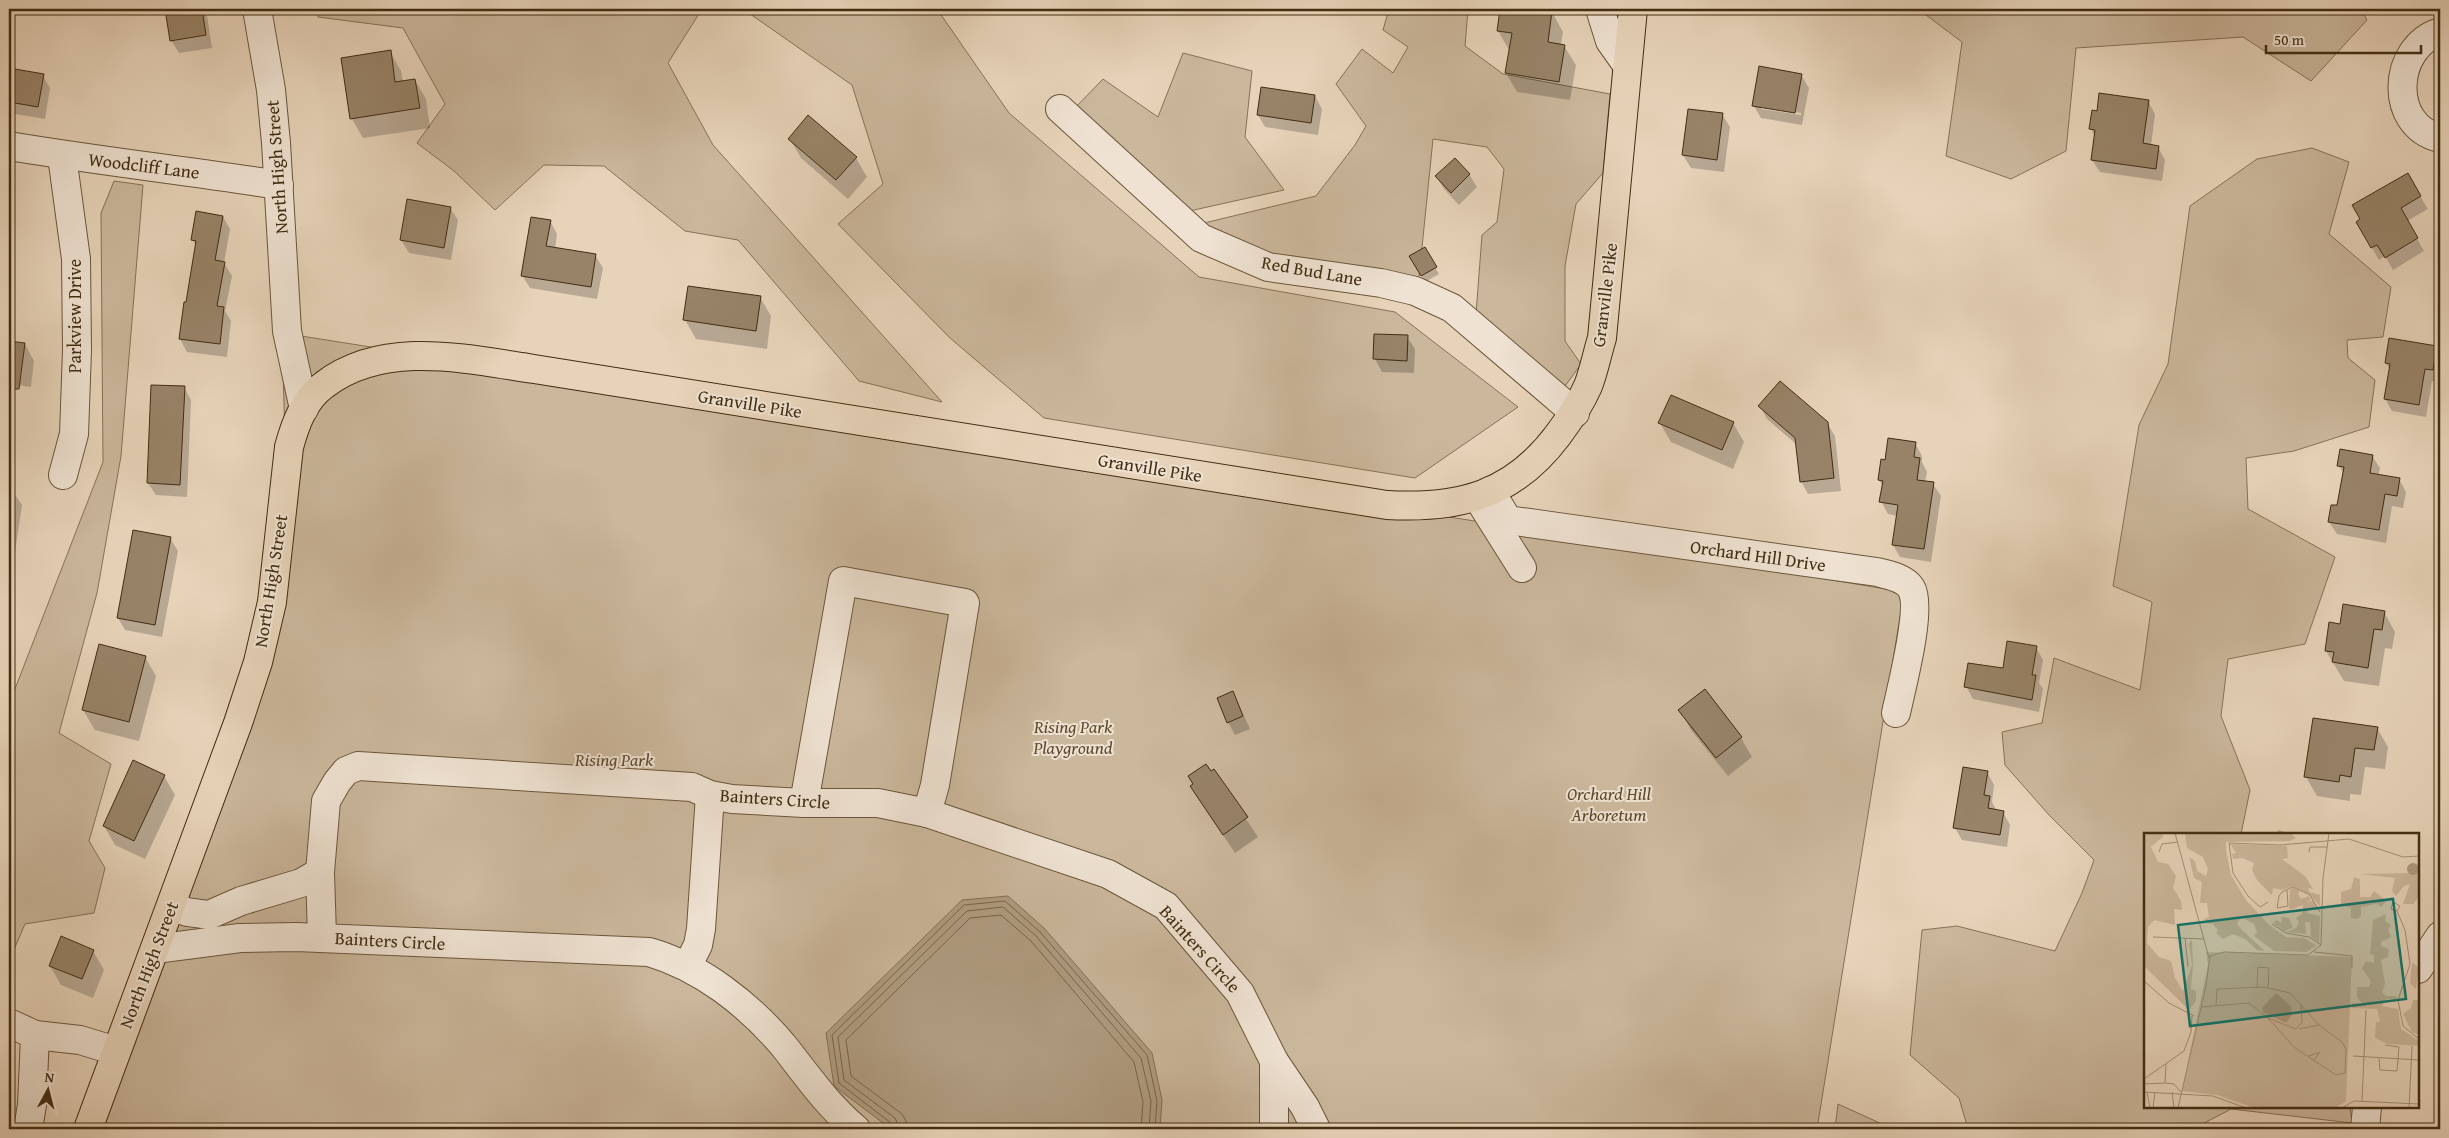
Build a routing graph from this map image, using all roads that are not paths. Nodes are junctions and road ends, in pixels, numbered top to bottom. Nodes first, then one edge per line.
1 (257, 9) edge
2 (1600, 9) edge
3 (1633, 9) edge
4 (2440, 32) edge
5 (1627, 65) junction
6 (1060, 109) dead end
7 (2440, 138) edge
8 (9, 146) edge
9 (62, 156) junction
10 (279, 185) junction
11 (304, 409) junction
12 (1575, 413) junction
13 (63, 475) dead end
14 (1484, 493) junction
15 (1522, 568) dead end
16 (1896, 713) dead end
17 (710, 794) junction
18 (804, 803) junction
19 (927, 813) junction
20 (320, 872) junction
21 (171, 906) junction
22 (2440, 936) edge
23 (322, 937) junction
24 (155, 950) junction
25 (688, 965) junction
26 (2419, 968) edge
27 (9, 1023) edge
28 (35, 1035) junction
29 (116, 1051) junction
30 (1274, 1061) junction
31 (2367, 1108) edge
32 (28, 1129) edge
33 (88, 1129) edge
34 (856, 1129) edge
35 (1274, 1129) edge
36 (1316, 1129) edge
37 (2365, 1129) edge

1 - 10 street, North High Street
2 - 5 street
3 - 5 highway, Granville Pike
4 - 7 street
5 - 12 highway, Granville Pike
6 - 12 street, Red Bud Lane
8 - 9 street, Woodcliff Lane
9 - 10 street, Woodcliff Lane
9 - 13 street, Parkview Drive
10 - 11 street, North High Street
11 - 14 highway, Granville Pike
11 - 21 highway, North High Street
12 - 14 highway, Granville Pike
14 - 15 street
14 - 16 street, Orchard Hill Drive
17 - 18 street, Bainters Circle
17 - 20 street, Bainters Circle
17 - 25 street
18 - 19 street, Bainters Circle
18 - 19 street
19 - 30 street, Bainters Circle
20 - 21 street
20 - 23 street, Bainters Circle
21 - 24 highway, North High Street
22 - 26 street
23 - 24 street, Bainters Circle
23 - 25 street, Bainters Circle
24 - 29 highway, North High Street
25 - 34 street, Bainters Circle
27 - 28 street
28 - 29 street
28 - 32 street
29 - 33 highway, North High Street
30 - 35 street, Bainters Circle
30 - 36 street
31 - 37 street

